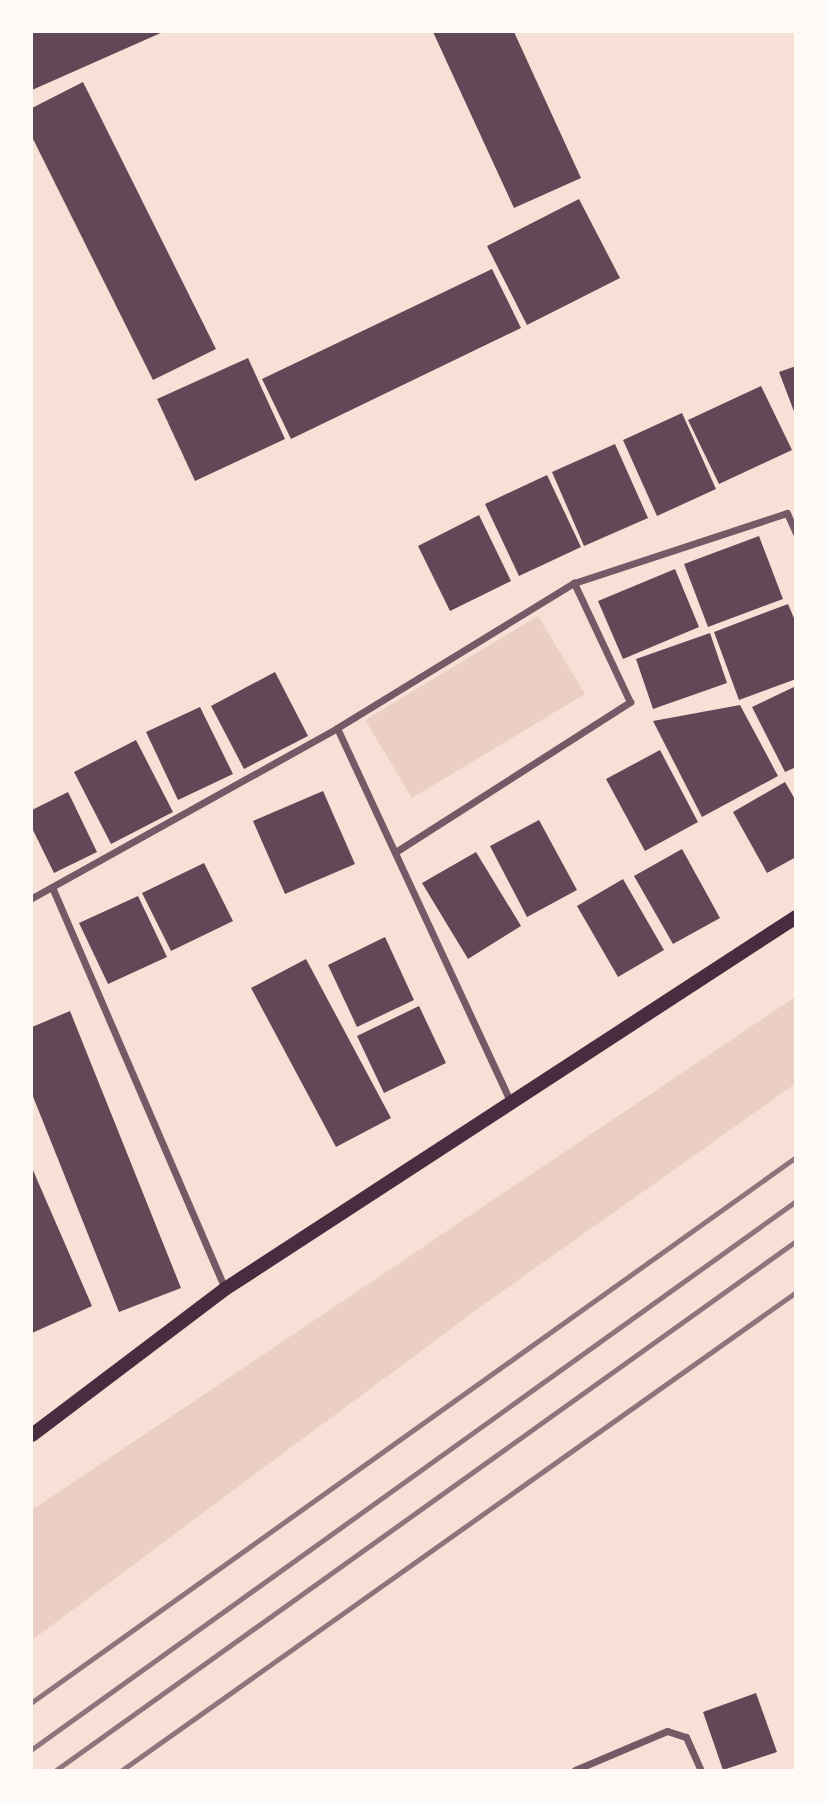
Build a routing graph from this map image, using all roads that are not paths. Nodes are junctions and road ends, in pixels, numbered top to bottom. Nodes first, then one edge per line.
1 (796, 533) edge
2 (574, 583) junction
3 (337, 728) junction
4 (397, 851) junction
5 (52, 887) junction
6 (32, 898) edge
7 (796, 917) edge
8 (511, 1102) junction
9 (225, 1289) junction
10 (32, 1435) edge
11 (575, 1770) edge
12 (701, 1770) edge

1 - 2 street
2 - 3 street
2 - 4 street
3 - 4 street
3 - 5 street
4 - 8 street
5 - 6 street
5 - 9 street
7 - 8 main road
8 - 9 main road
9 - 10 main road
11 - 12 street

